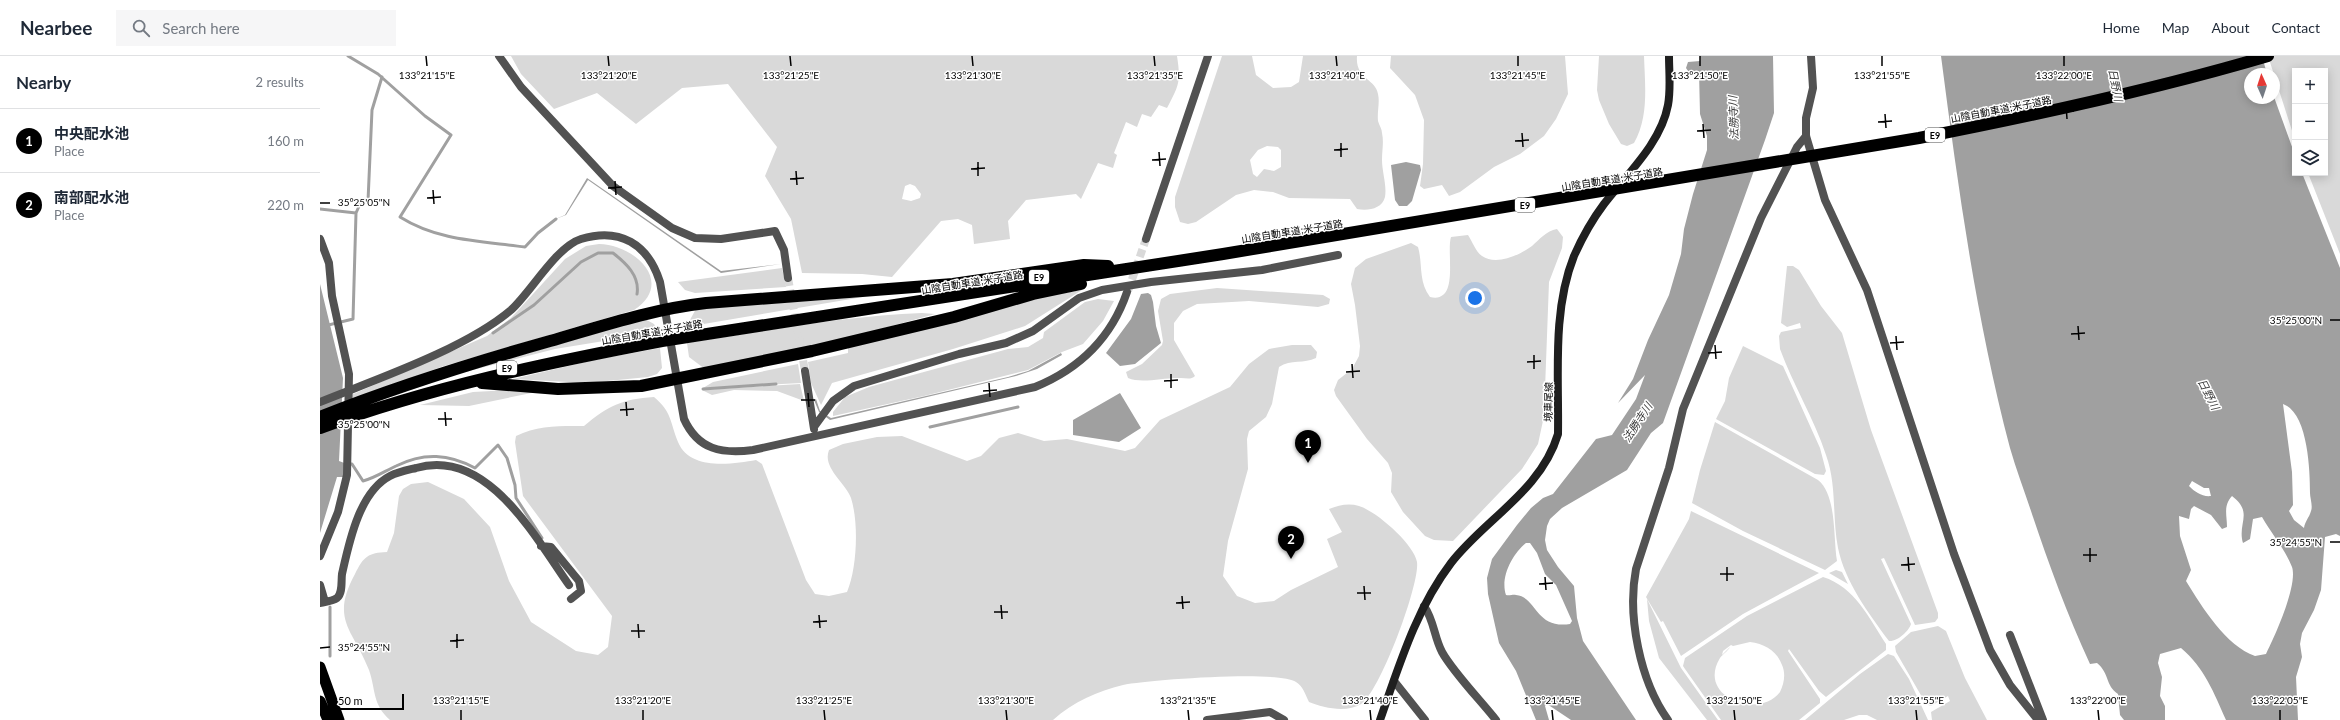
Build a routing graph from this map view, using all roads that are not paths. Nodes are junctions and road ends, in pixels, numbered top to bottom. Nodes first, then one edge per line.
1 (499, 56) edge
2 (1208, 56) edge
3 (1669, 56) edge
4 (1810, 56) edge
5 (2249, 56) edge
6 (2268, 56) edge
7 (1806, 136) junction
8 (1596, 190) junction
9 (1391, 223) junction
10 (320, 239) edge
11 (1146, 239) tunnel mouth
12 (1223, 254) junction
13 (1338, 255) dead end
14 (1108, 266) junction
15 (788, 278) tunnel mouth
16 (1127, 292) tunnel mouth
17 (666, 309) junction
18 (687, 335) junction
19 (661, 339) junction
20 (805, 371) tunnel mouth
21 (678, 379) junction
22 (468, 382) junction
23 (320, 402) edge
24 (356, 409) junction
25 (320, 417) edge
26 (320, 421) edge
27 (814, 427) junction
28 (320, 428) edge
29 (816, 436) junction
30 (541, 546) junction
31 (320, 556) edge
32 (320, 585) edge
33 (569, 585) dead end
34 (571, 598) dead end
35 (322, 603) edge
36 (1424, 606) junction
37 (2010, 635) dead end
38 (320, 667) edge
39 (1394, 681) junction
40 (320, 701) edge
41 (328, 720) edge
42 (339, 720) edge
43 (1207, 720) edge
44 (1284, 720) edge
45 (1380, 720) edge
46 (1425, 720) edge
47 (1496, 720) edge
48 (1668, 720) edge
49 (2038, 720) edge
50 (2043, 720) edge

1 - 15 street
2 - 11 street
3 - 36 main road, 境車尾線
4 - 7 street
5 - 8 highway, 山陰自動車道;米子道路 / E9
6 - 8 highway, 山陰自動車道;米子道路 / E9
7 - 48 street
7 - 49 street
8 - 9 highway, 山陰自動車道;米子道路 / E9
9 - 12 highway, 山陰自動車道;米子道路 / E9
9 - 14 highway, 山陰自動車道;米子道路 / E9
10 - 31 street
12 - 18 highway, 山陰自動車道;米子道路 / E9
12 - 21 highway
13 - 27 street
14 - 17 highway
14 - 18 highway, 山陰自動車道;米子道路 / E9
16 - 29 street
17 - 21 street
17 - 23 street
17 - 24 highway
18 - 19 highway, 山陰自動車道;米子道路 / E9
19 - 22 highway, 山陰自動車道;米子道路 / E9
19 - 24 highway, 山陰自動車道;米子道路 / E9
20 - 27 street
21 - 22 highway
21 - 29 street
22 - 24 highway, 山陰自動車道;米子道路 / E9
24 - 25 highway
24 - 26 highway, 山陰自動車道;米子道路 / E9
24 - 28 highway, 山陰自動車道;米子道路 / E9
27 - 29 street
30 - 33 street
30 - 34 street
30 - 35 street
32 - 35 street
36 - 39 main road, 境車尾線
36 - 47 street
37 - 50 street
38 - 42 highway
39 - 45 main road, 境車尾線
39 - 46 street
40 - 41 highway
43 - 44 street

